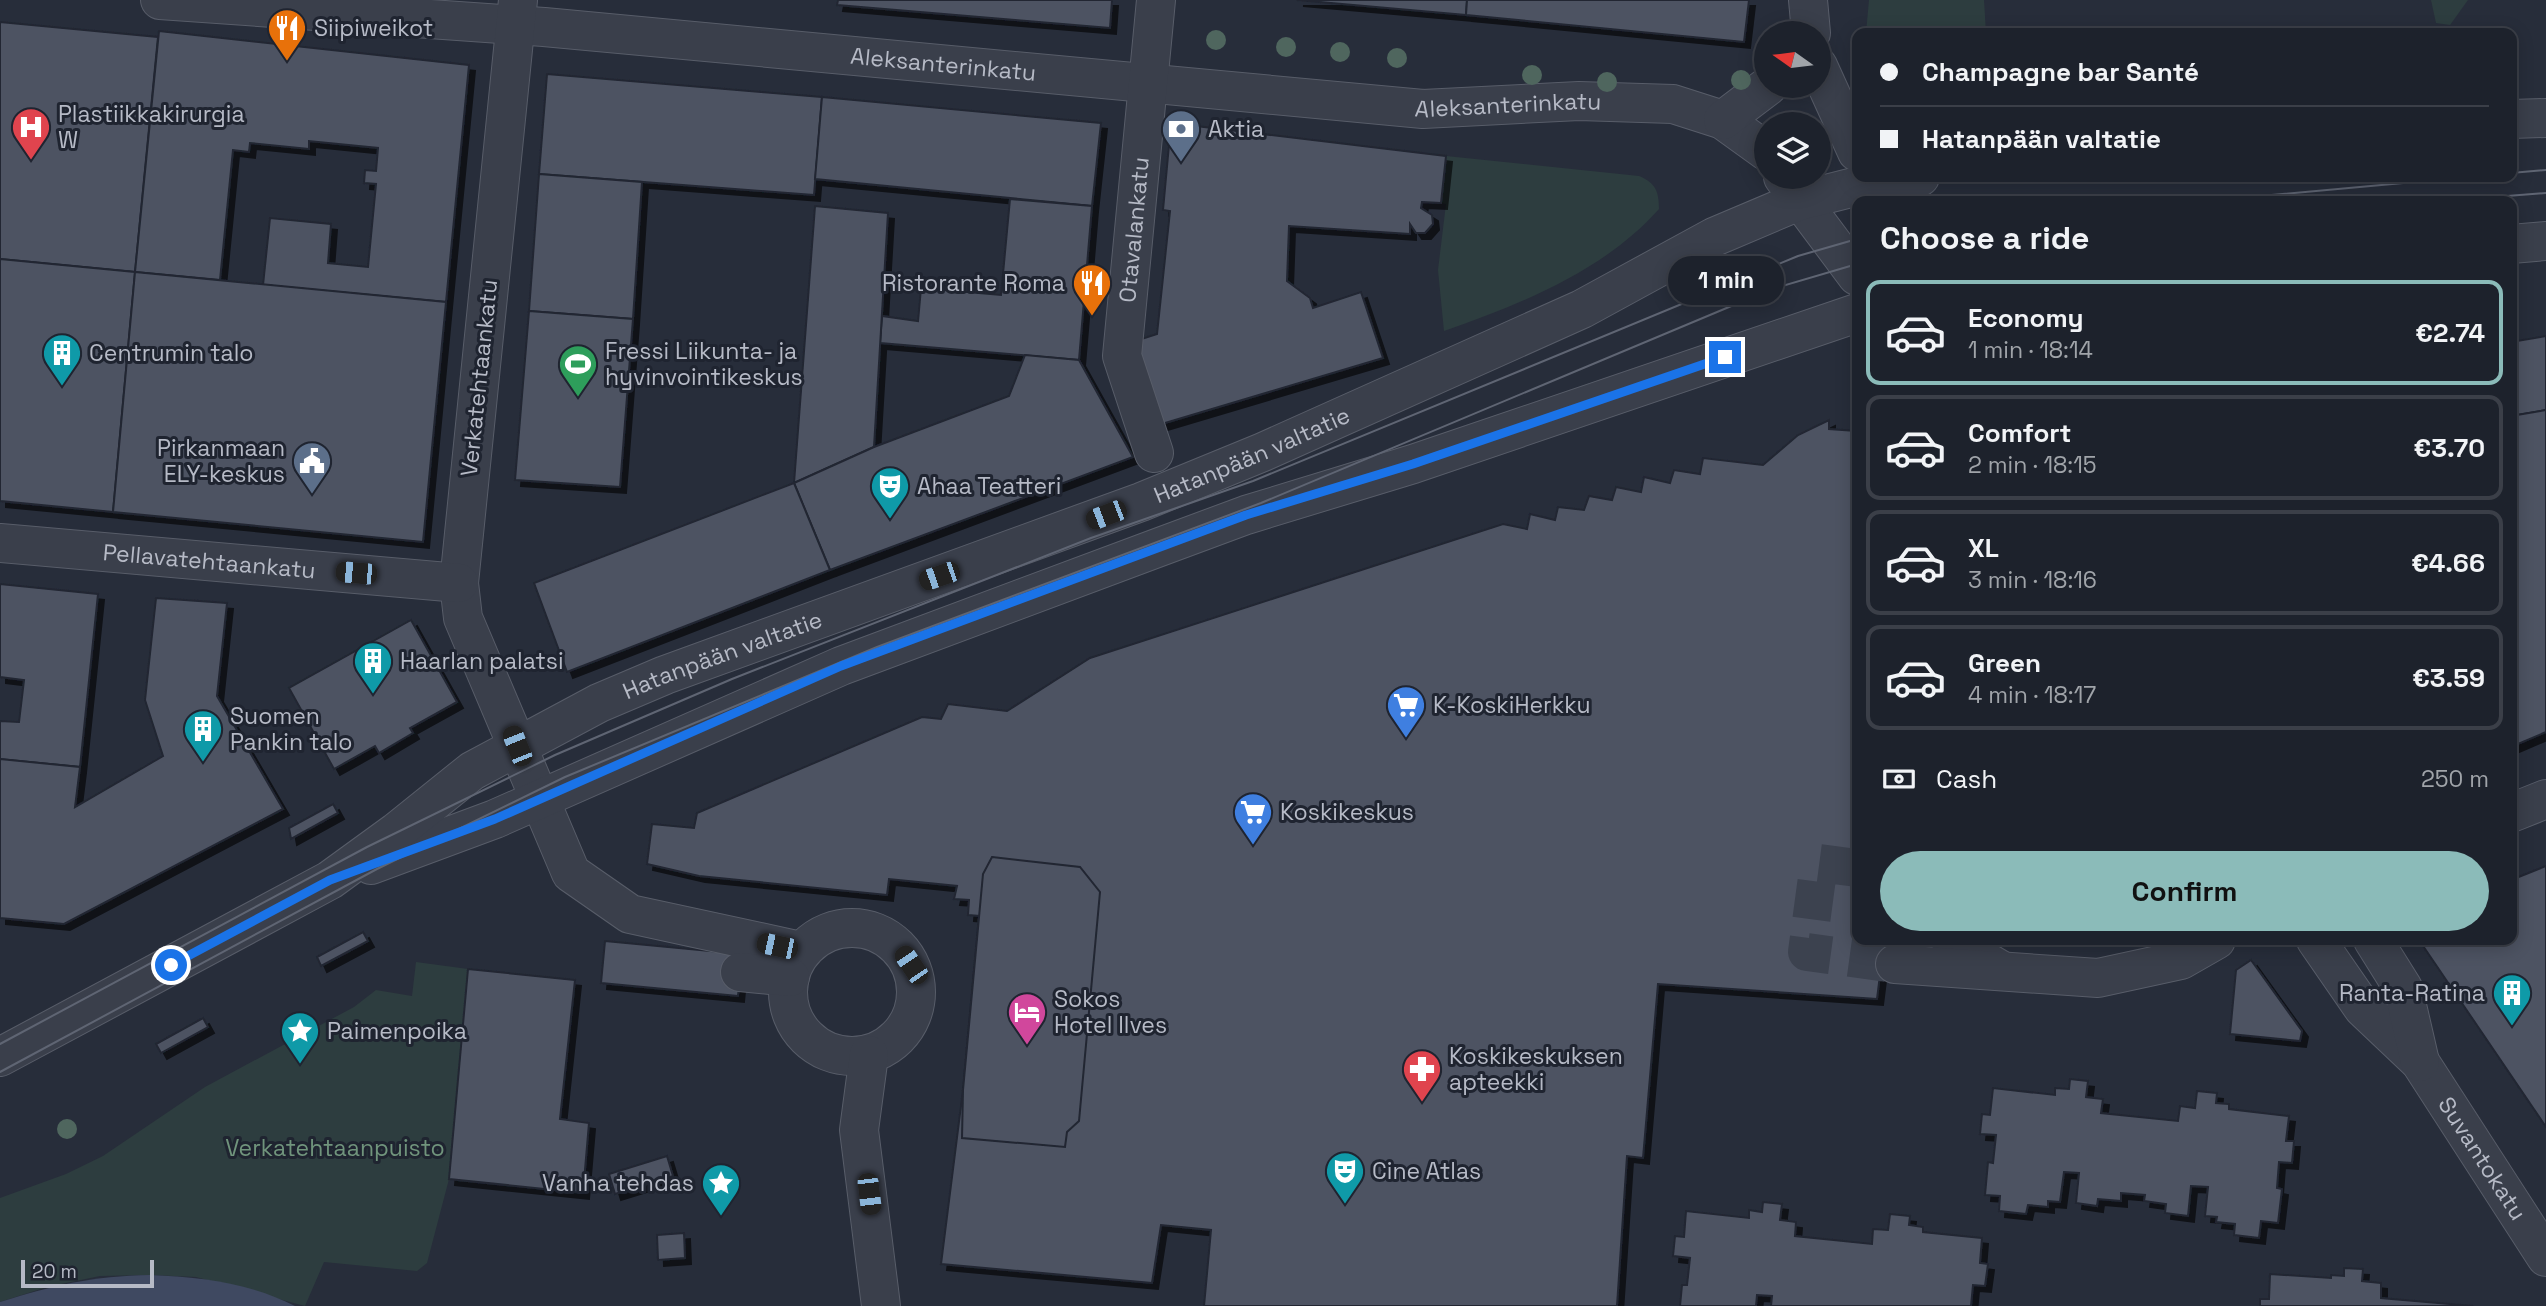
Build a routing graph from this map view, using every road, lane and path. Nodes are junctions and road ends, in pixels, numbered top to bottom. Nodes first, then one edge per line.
1 (160, 0) edge
2 (1156, 0) edge
3 (1808, 0) edge
4 (517, 12) edge
5 (1810, 21) edge
6 (1150, 84) junction
7 (1831, 95) edge
8 (1754, 97) edge
9 (2546, 118) edge
10 (2517, 119) edge
11 (1723, 120) junction
12 (1852, 141) edge
13 (1754, 142) edge
14 (1852, 180) edge
15 (1831, 183) edge
16 (1791, 189) edge
17 (2546, 241) edge
18 (2517, 243) edge
19 (1852, 269) edge
20 (1852, 315) edge
21 (1154, 453) dead end
22 (0, 543) edge
23 (458, 583) junction
24 (517, 746) junction
25 (539, 799) junction
26 (2546, 799) edge
27 (2517, 811) edge
28 (330, 880) junction
29 (1958, 945) edge
30 (2207, 945) edge
31 (2319, 945) edge
32 (2376, 945) edge
33 (796, 964) junction
34 (1895, 964) tunnel mouth
35 (740, 972) dead end
36 (2007, 974) junction
37 (869, 1055) junction
38 (0, 1057) edge
39 (2420, 1062) junction
40 (2546, 1257) edge
41 (881, 1306) edge

1 - 4 street, Aleksanterinkatu
2 - 6 street, Otavalankatu
3 - 5 street
4 - 6 street, Aleksanterinkatu
4 - 23 street, Verkatehtaankatu
6 - 11 street, Aleksanterinkatu
6 - 21 street, Otavalankatu
7 - 12 street
8 - 11 street
9 - 10 street
11 - 13 street, Aleksanterinkatu
14 - 15 street, Hatanpään valtatie
16 - 19 street
16 - 24 street, Hatanpään valtatie
17 - 18 street
20 - 25 street, Hatanpään valtatie
22 - 23 street, Pellavatehtaankatu
23 - 24 street, Verkatehtaankatu
24 - 25 street, Verkatehtaankatu
24 - 28 street, Hatanpään valtatie
25 - 28 street, Hatanpään valtatie
25 - 33 street, Verkatehtaankatu
26 - 27 street
28 - 38 street, Hatanpään valtatie
29 - 36 street
30 - 36 street
31 - 39 street, Suvantokatu
32 - 39 street, Suvantokatu
33 - 35 street
33 - 37 street
33 - 37 street
34 - 36 street
37 - 41 street
39 - 40 street, Suvantokatu

